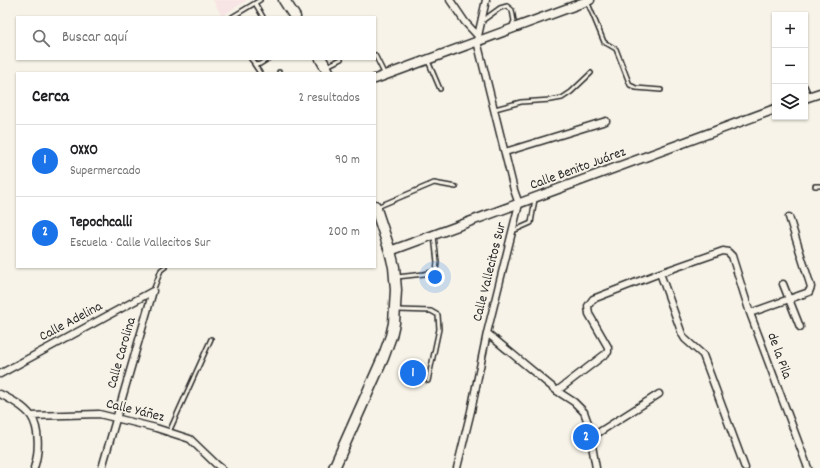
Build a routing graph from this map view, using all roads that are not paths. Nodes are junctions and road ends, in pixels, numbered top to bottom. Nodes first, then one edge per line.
1 (260, 0) edge
2 (284, 0) edge
3 (450, 0) edge
4 (486, 0) edge
5 (589, 1) edge
6 (255, 3) junction
7 (234, 16) edge
8 (262, 16) edge
9 (294, 16) edge
10 (481, 22) junction
11 (510, 29) junction
12 (478, 39) junction
13 (376, 57) edge
14 (252, 60) edge
15 (266, 60) edge
16 (340, 60) edge
17 (428, 60) junction
18 (254, 64) junction
19 (325, 66) edge
20 (259, 72) edge
21 (591, 73) dead end
22 (385, 75) junction
23 (376, 79) edge
24 (440, 89) dead end
25 (661, 90) dead end
26 (820, 93) edge
27 (808, 97) edge
28 (495, 109) junction
29 (772, 110) edge
30 (606, 121) dead end
31 (504, 152) junction
32 (815, 186) dead end
33 (820, 186) edge
34 (456, 187) dead end
35 (535, 198) junction
36 (519, 204) junction
37 (376, 207) edge
38 (376, 210) edge
39 (789, 217) dead end
40 (513, 231) junction
41 (434, 235) junction
42 (390, 251) junction
43 (164, 268) edge
44 (660, 273) junction
45 (395, 277) junction
46 (783, 284) dead end
47 (153, 291) junction
48 (789, 299) junction
49 (396, 310) junction
50 (750, 314) junction
51 (800, 327) dead end
52 (487, 333) junction
53 (211, 339) dead end
54 (0, 374) edge
55 (428, 380) dead end
56 (557, 391) junction
57 (0, 394) edge
58 (659, 394) dead end
59 (31, 416) junction
60 (116, 417) junction
61 (169, 432) junction
62 (590, 438) junction
63 (34, 468) edge
64 (102, 468) edge
65 (221, 468) edge
66 (334, 468) edge
67 (457, 468) edge
68 (596, 468) edge
69 (745, 468) edge
70 (808, 468) edge

1 - 6 lane
2 - 9 main road
3 - 12 street
4 - 10 street
5 - 11 street
5 - 25 lane
6 - 7 lane
6 - 8 lane
10 - 11 lane
10 - 12 street
11 - 12 street
12 - 17 street
12 - 28 street, Calle Vallecitos Sur
13 - 22 lane
14 - 18 lane
15 - 18 lane
16 - 19 lane
17 - 22 street
17 - 24 lane
18 - 20 lane
21 - 28 lane
22 - 23 street
26 - 27 street
28 - 31 street, Calle Vallecitos Sur
29 - 35 street, Calle Benito Juárez
30 - 31 street
31 - 36 street, Calle Vallecitos Sur
32 - 33 lane
34 - 37 lane
35 - 36 street, Calle Benito Juárez
35 - 40 lane
36 - 40 street, Calle Vallecitos Sur
36 - 41 street, Calle Benito Juárez
38 - 42 main road
39 - 48 street
40 - 52 street, Calle Vallecitos Sur
41 - 42 street, Calle Benito Juárez
41 - 45 lane
42 - 45 main road
43 - 47 lane
44 - 50 street, de la Pila
44 - 56 street
44 - 69 street
45 - 49 main road
46 - 48 street
47 - 54 street, Calle Adelina
47 - 60 street, Calle Carolina
48 - 50 street
48 - 51 street
49 - 55 lane
49 - 66 main road
50 - 70 street, de la Pila
52 - 56 street, Calle Vallecitos Sur
52 - 67 street
53 - 61 lane
56 - 62 street, Calle Vallecitos Sur
57 - 59 street
58 - 62 street
59 - 60 street, Calle Yáñez
59 - 63 street
60 - 61 street, Calle Yáñez
60 - 64 street, Calle Carolina
61 - 65 street, Calle Yáñez
62 - 68 street, Calle Vallecitos Sur

